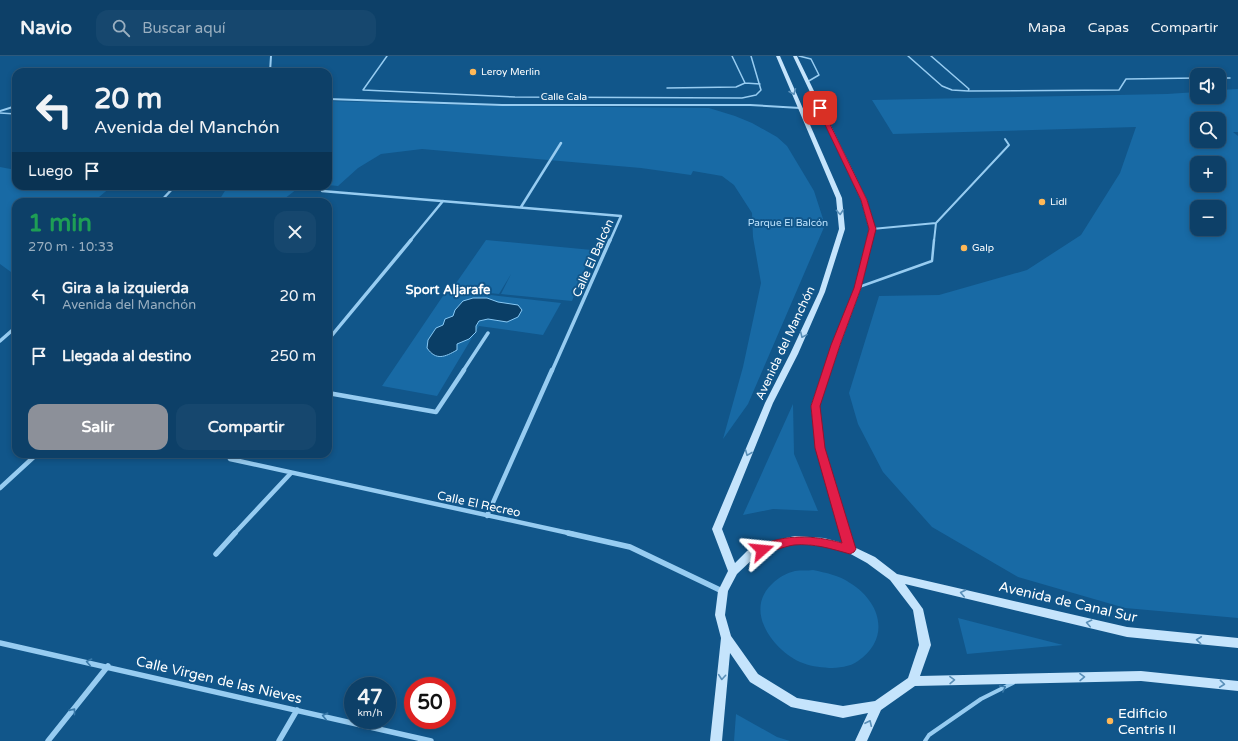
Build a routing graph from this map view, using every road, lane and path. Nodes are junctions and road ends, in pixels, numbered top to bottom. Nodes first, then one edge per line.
1 (271, 56) edge
2 (387, 56) edge
3 (732, 56) edge
4 (752, 56) edge
5 (778, 56) edge
6 (795, 56) edge
7 (799, 56) edge
8 (908, 56) edge
9 (932, 56) edge
10 (270, 68) edge
11 (1190, 78) edge
12 (1226, 78) edge
13 (1230, 78) dead end
14 (807, 82) junction
15 (744, 83) junction
16 (760, 84) junction
17 (666, 88) dead end
18 (968, 91) junction
19 (332, 99) edge
20 (12, 108) edge
21 (800, 108) junction
22 (0, 112) edge
23 (12, 114) edge
24 (1004, 139) dead end
25 (561, 143) dead end
26 (170, 190) edge
27 (322, 191) dead end
28 (164, 198) edge
29 (443, 201) junction
30 (521, 207) junction
31 (936, 223) junction
32 (872, 229) junction
33 (858, 288) junction
34 (12, 330) edge
35 (488, 333) dead end
36 (332, 335) edge
37 (0, 340) edge
38 (332, 394) edge
39 (33, 458) edge
40 (230, 458) edge
41 (291, 473) junction
42 (0, 488) edge
43 (487, 516) junction
44 (850, 549) junction
45 (216, 554) dead end
46 (733, 571) junction
47 (894, 577) junction
48 (723, 591) junction
49 (726, 638) junction
50 (0, 643) edge
51 (1238, 643) edge
52 (108, 666) junction
53 (1021, 678) junction
54 (913, 681) junction
55 (1238, 686) edge
56 (877, 706) junction
57 (297, 710) junction
58 (48, 741) edge
59 (279, 741) edge
60 (432, 741) edge
61 (716, 741) edge
62 (861, 741) edge
63 (925, 741) edge

1 - 10 street
2 - 16 lane
3 - 15 lane
4 - 16 lane
5 -> 21 main road, Avenida del Manchón
6 - 14 main road
7 - 14 lane
8 - 18 lane
9 - 18 lane
11 - 18 lane
12 - 13 lane
14 - 32 main road
15 - 16 lane
15 - 17 lane
19 - 21 street, Calle Cala
20 - 22 street
21 -> 46 main road, Avenida del Manchón
22 - 23 lane
24 - 31 lane
25 - 30 street
26 - 28 street
27 - 29 street, Calle El Balcón
29 - 30 street, Calle El Balcón
29 - 36 street
30 - 43 street, Calle El Balcón
31 - 32 lane
31 - 33 lane
32 - 33 main road
33 - 44 main road
34 - 37 street
35 - 38 street
39 - 42 street
40 - 41 street, Calle El Recreo
41 - 43 street, Calle El Recreo
41 - 45 street
43 - 48 street, Calle El Recreo
44 - 46 main road
44 - 47 main road
46 - 48 main road
51 -> 47 main road, Avenida de Canal Sur
47 - 54 main road
48 - 49 main road
49 - 56 main road
49 -> 61 main road
52 -> 50 street, Calle Virgen de las Nieves
52 - 57 street, Calle Virgen de las Nieves
58 -> 52 street
54 -> 53 main road
53 -> 55 main road
63 -> 53 lane
54 - 56 main road
62 -> 56 main road
57 - 59 street
60 -> 57 street, Calle Virgen de las Nieves

